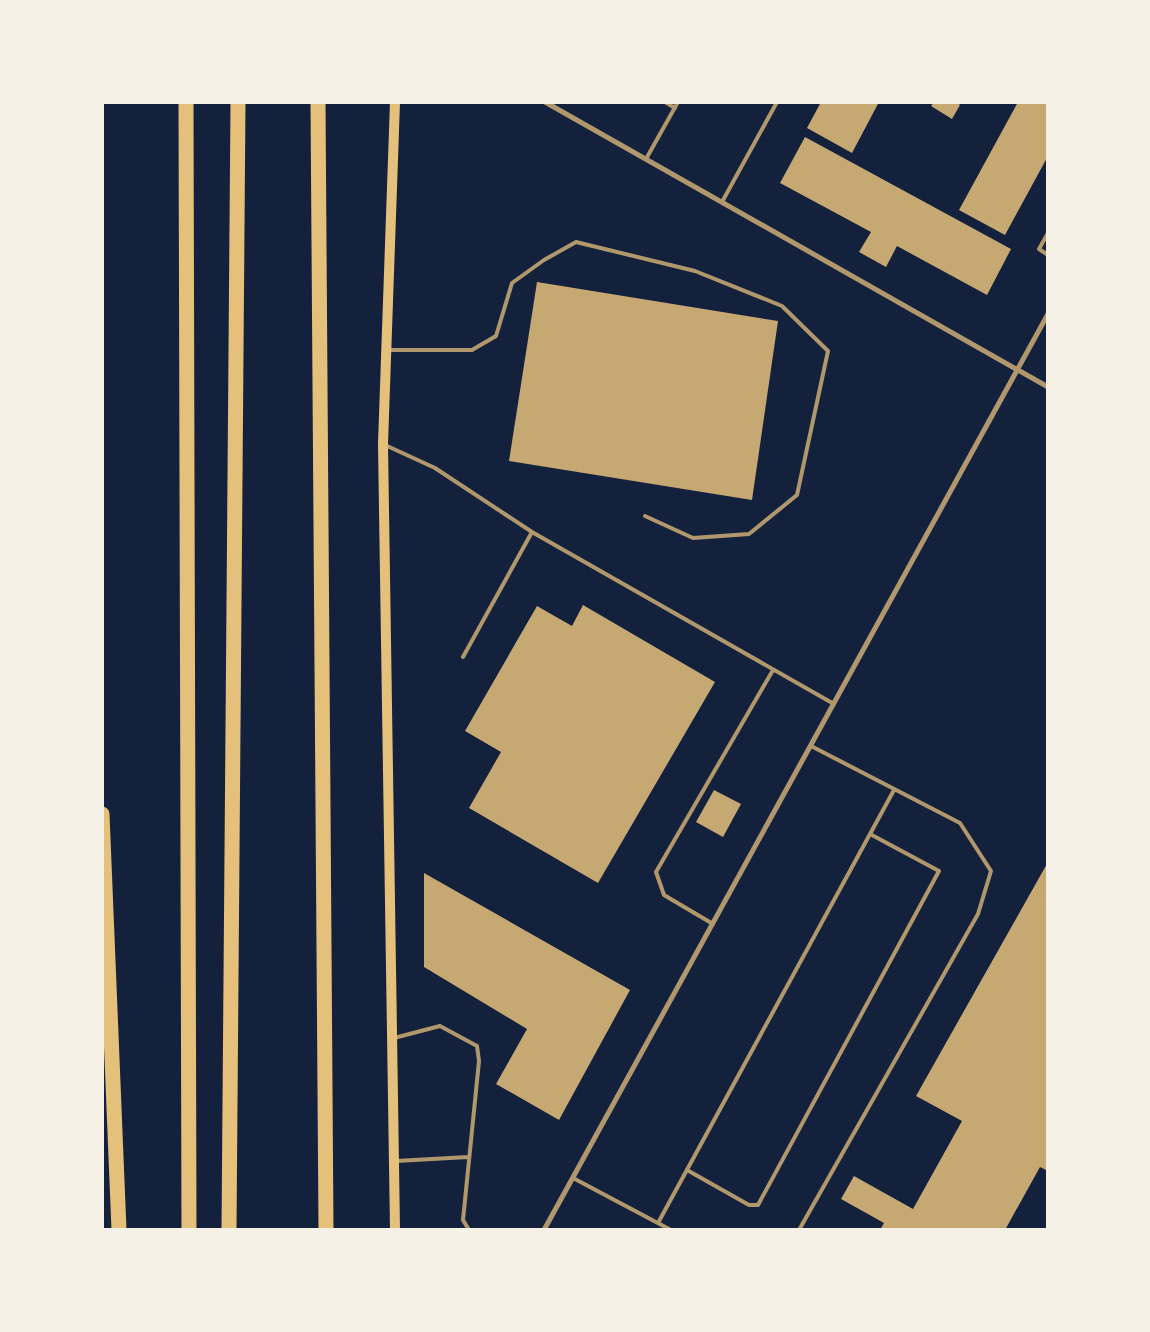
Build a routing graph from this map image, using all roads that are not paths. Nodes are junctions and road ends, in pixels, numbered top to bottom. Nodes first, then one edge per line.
1 (186, 102) edge
2 (238, 102) edge
3 (318, 102) edge
4 (395, 102) edge
5 (545, 102) edge
6 (665, 102) edge
7 (678, 102) edge
8 (778, 102) edge
9 (675, 108) junction
10 (646, 160) junction
11 (722, 202) junction
12 (1048, 233) edge
13 (1048, 255) edge
14 (1048, 314) edge
15 (386, 350) junction
16 (1016, 369) junction
17 (1048, 387) edge
18 (383, 444) junction
19 (645, 516) dead end
20 (532, 532) junction
21 (463, 656) dead end
22 (773, 670) junction
23 (834, 704) junction
24 (812, 746) junction
25 (894, 790) junction
26 (102, 814) edge
27 (870, 834) junction
28 (714, 924) junction
29 (392, 1038) junction
30 (468, 1157) junction
31 (394, 1162) junction
32 (687, 1170) junction
33 (573, 1178) junction
34 (658, 1223) junction
35 (119, 1230) edge
36 (189, 1230) edge
37 (230, 1230) edge
38 (326, 1230) edge
39 (395, 1230) edge
40 (469, 1230) edge
41 (544, 1230) edge
42 (671, 1230) edge
43 (799, 1230) edge

1 - 36 highway
2 - 37 highway
3 - 38 highway
4 - 15 main road
5 - 10 street
6 - 9 lane
7 - 9 lane
8 - 11 lane
9 - 10 lane
10 - 11 street
11 - 16 street
12 - 13 lane
14 - 16 street
15 - 18 main road
15 - 19 lane
16 - 17 street
16 - 23 street
18 - 20 lane
18 - 29 main road
20 - 21 lane
20 - 22 lane
22 - 23 lane
22 - 28 lane
23 - 24 street
24 - 25 lane
24 - 28 street
25 - 27 lane
25 - 43 lane
26 - 35 highway
27 - 32 lane
27 - 32 lane
28 - 33 street
29 - 30 lane
29 - 31 main road
30 - 31 lane
30 - 40 lane
31 - 39 main road
32 - 34 lane
33 - 34 lane
33 - 41 street
34 - 42 lane

